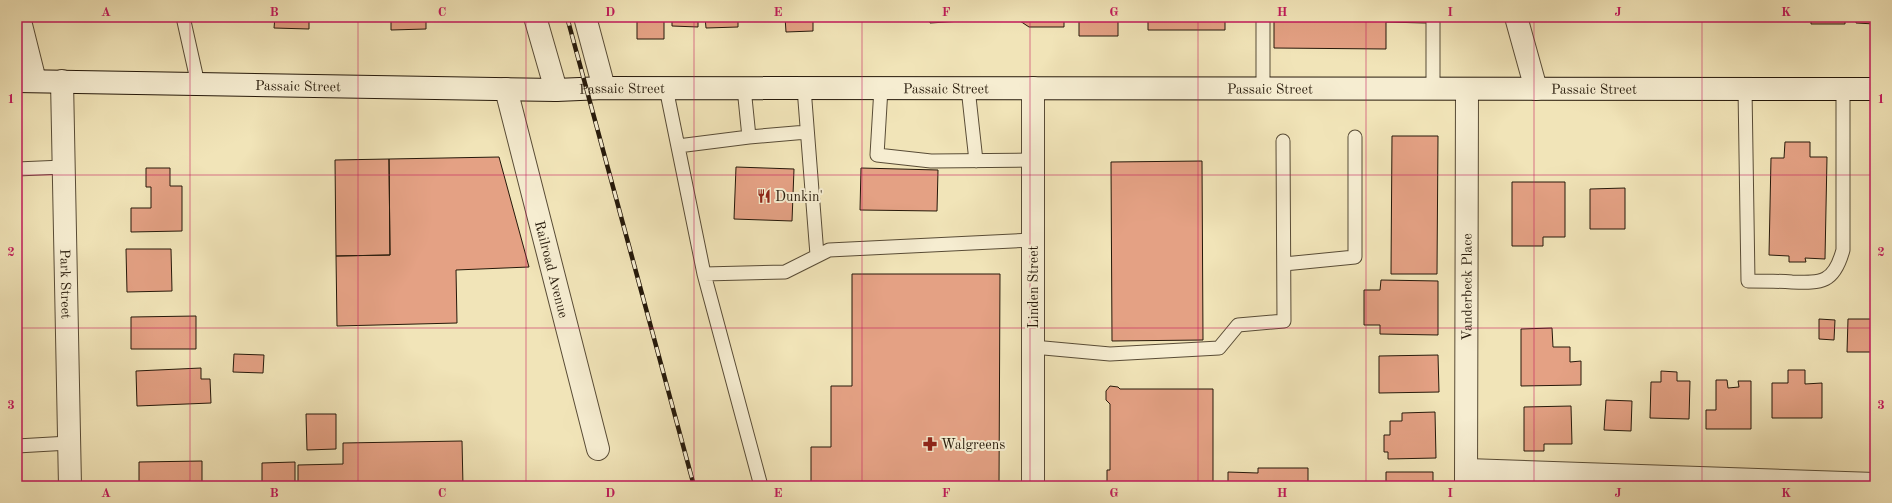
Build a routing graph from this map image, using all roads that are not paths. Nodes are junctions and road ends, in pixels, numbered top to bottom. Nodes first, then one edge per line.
1 (19, 17) edge
2 (183, 17) edge
3 (534, 17) edge
4 (585, 17) edge
5 (1263, 17) edge
6 (1433, 17) edge
7 (1516, 17) edge
8 (26, 81) edge
9 (62, 82) junction
10 (198, 84) junction
11 (604, 88) junction
12 (666, 88) junction
13 (744, 88) junction
14 (804, 88) junction
15 (881, 88) junction
16 (968, 88) junction
17 (1033, 88) junction
18 (506, 89) junction
19 (1263, 89) junction
20 (1433, 89) junction
21 (1467, 89) junction
22 (1536, 89) junction
23 (1746, 89) junction
24 (1843, 89) junction
25 (1875, 89) edge
26 (556, 90) junction
27 (807, 132) junction
28 (750, 137) junction
29 (1355, 137) dead end
30 (1283, 141) dead end
31 (678, 146) junction
32 (1033, 160) junction
33 (976, 161) junction
34 (63, 167) junction
35 (17, 169) edge
36 (1033, 240) junction
37 (817, 256) junction
38 (1284, 264) junction
39 (704, 274) junction
40 (1033, 347) junction
41 (69, 443) junction
42 (17, 446) edge
43 (598, 449) dead end
44 (1466, 478) edge
45 (1875, 484) edge
46 (70, 486) edge
47 (761, 486) edge
48 (1033, 486) edge

1 - 8 street
2 - 10 lane
3 - 26 street
4 - 11 street
5 - 19 lane
6 - 20 lane
7 - 22 street
8 - 9 street, Passaic Street
9 - 10 street, Passaic Street
9 - 34 street, Park Street
10 - 18 street, Passaic Street
11 - 12 street, Passaic Street
11 - 26 street, Passaic Street
12 - 13 street, Passaic Street
12 - 31 lane
13 - 14 street, Passaic Street
13 - 28 lane
14 - 15 street, Passaic Street
14 - 27 lane
15 - 16 street, Passaic Street
15 - 33 lane
16 - 17 street, Passaic Street
16 - 33 lane
17 - 19 street, Passaic Street
17 - 32 street, Linden Street
18 - 26 street, Passaic Street
18 - 43 street, Railroad Avenue
19 - 20 street, Passaic Street
20 - 21 street, Passaic Street
21 - 22 street, Passaic Street
21 - 44 street, Vanderbeck Place
22 - 23 street, Passaic Street
23 - 24 street, Passaic Street
23 - 24 lane
24 - 25 street, Passaic Street
27 - 28 lane
27 - 37 lane
28 - 31 lane
29 - 38 lane
30 - 38 lane
31 - 39 lane
32 - 33 lane
32 - 36 street, Linden Street
34 - 35 lane
34 - 41 street, Park Street
36 - 37 lane
36 - 40 street, Linden Street
37 - 39 lane
38 - 40 lane
39 - 47 lane
40 - 48 street, Linden Street
41 - 42 lane
41 - 46 street, Park Street
44 - 45 street

